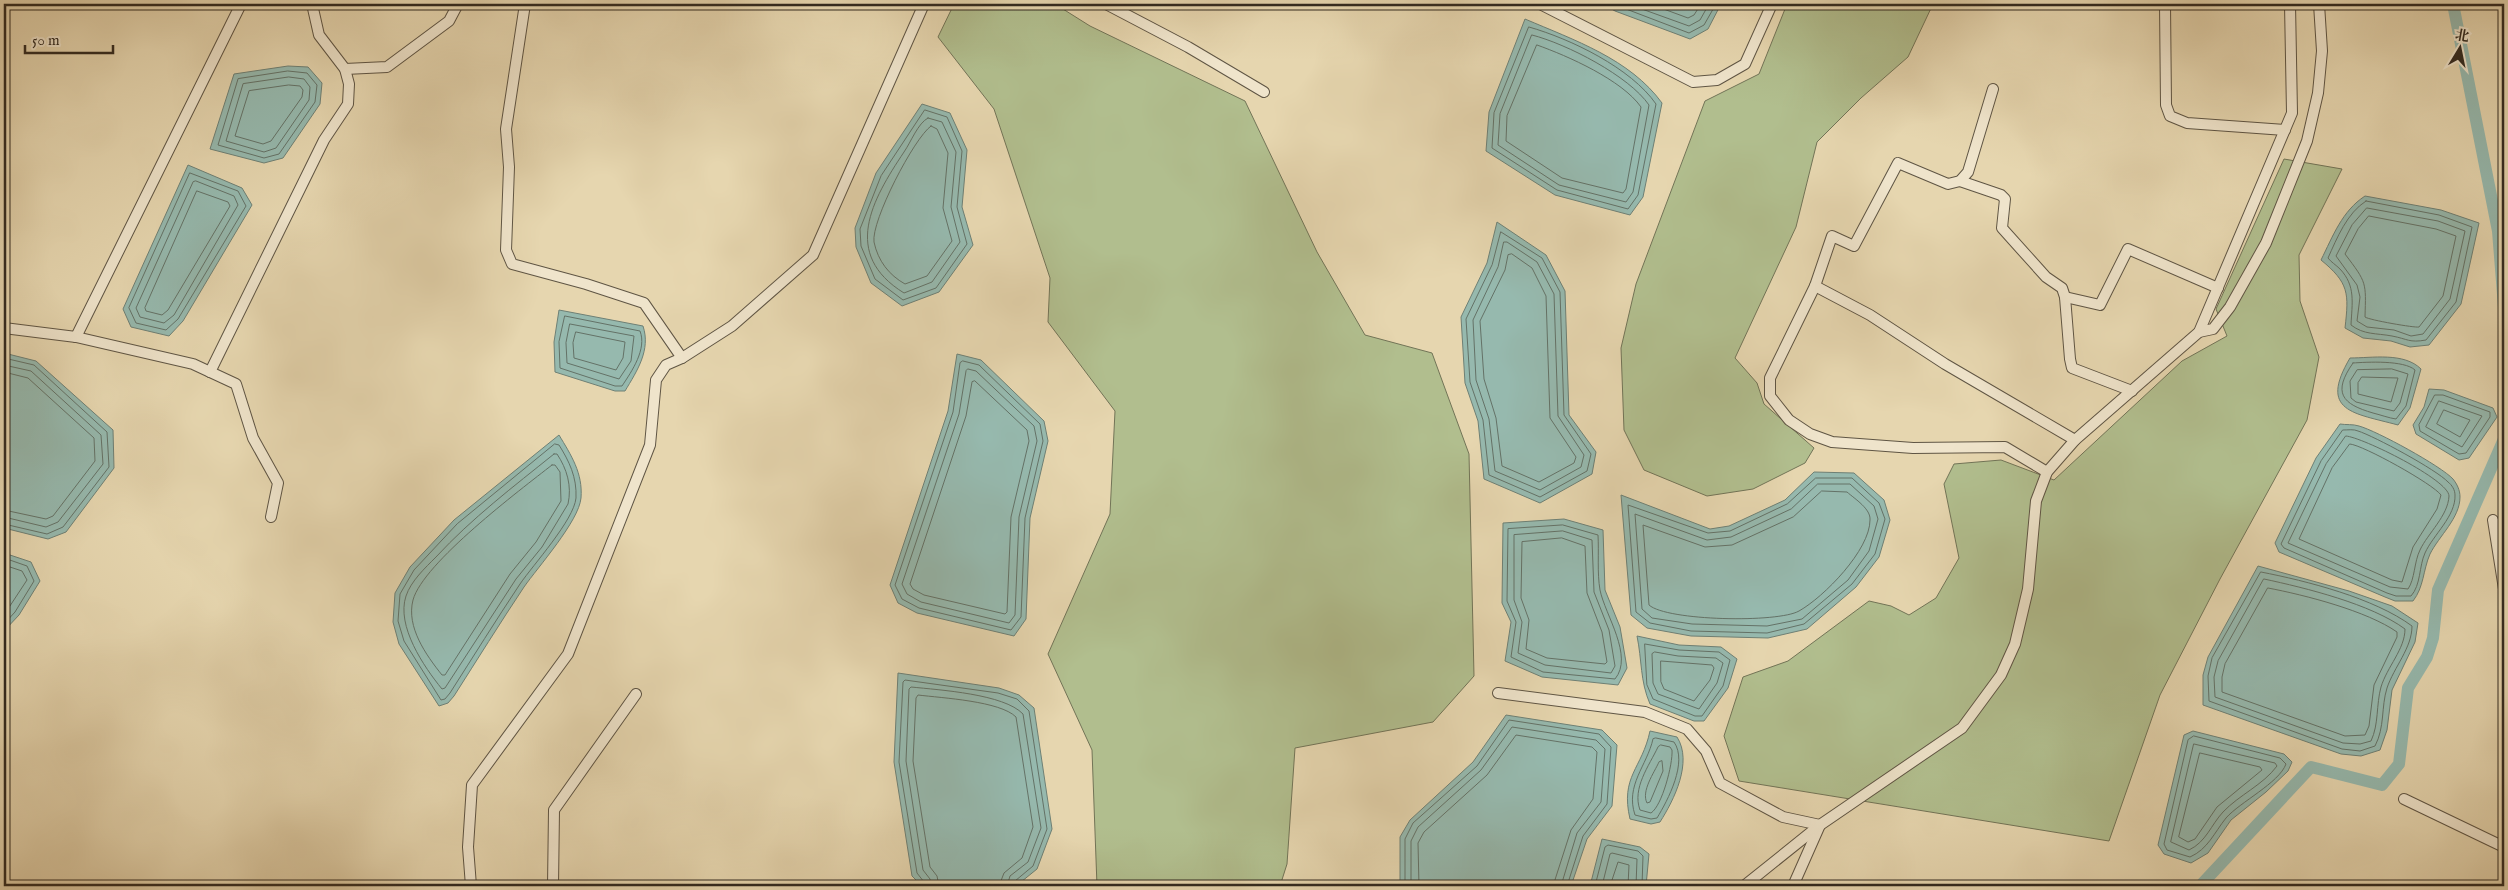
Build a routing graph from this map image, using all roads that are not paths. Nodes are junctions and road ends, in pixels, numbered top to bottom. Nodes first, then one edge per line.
1 (241, 4) edge
2 (312, 4) edge
3 (458, 4) edge
4 (525, 4) edge
5 (924, 4) edge
6 (1106, 4) edge
7 (1540, 4) edge
8 (1772, 4) edge
9 (2165, 4) edge
10 (2290, 4) edge
11 (2319, 4) edge
12 (345, 69) junction
13 (1993, 89) dead end
14 (1264, 92) dead end
15 (2285, 130) junction
16 (1960, 181) junction
17 (1815, 286) junction
18 (2218, 288) junction
19 (2065, 297) junction
20 (4, 328) edge
21 (2199, 332) junction
22 (76, 337) junction
23 (682, 358) junction
24 (210, 372) junction
25 (2132, 391) junction
26 (2076, 440) junction
27 (2047, 472) junction
28 (272, 517) dead end
29 (2493, 520) dead end
30 (2504, 590) edge
31 (1498, 693) dead end
32 (636, 694) dead end
33 (2404, 799) dead end
34 (1820, 825) junction
35 (2504, 847) edge
36 (471, 886) edge
37 (553, 886) edge
38 (1744, 886) edge
39 (1793, 886) edge

1 - 22 street
2 - 12 street
3 - 12 street
4 - 23 street
5 - 23 street
6 - 14 street
7 - 8 street
9 - 15 street
10 - 15 street
11 - 21 street
12 - 24 street
13 - 16 street
15 - 18 street
16 - 17 street
16 - 19 street
17 - 26 street
17 - 27 street
18 - 19 street
18 - 21 street
19 - 25 street
20 - 22 street
21 - 25 street
22 - 24 street
23 - 36 street
24 - 28 street
25 - 26 street
26 - 27 street
27 - 34 street
29 - 30 street
31 - 34 street
32 - 37 street
33 - 35 street
34 - 38 street
34 - 39 street

